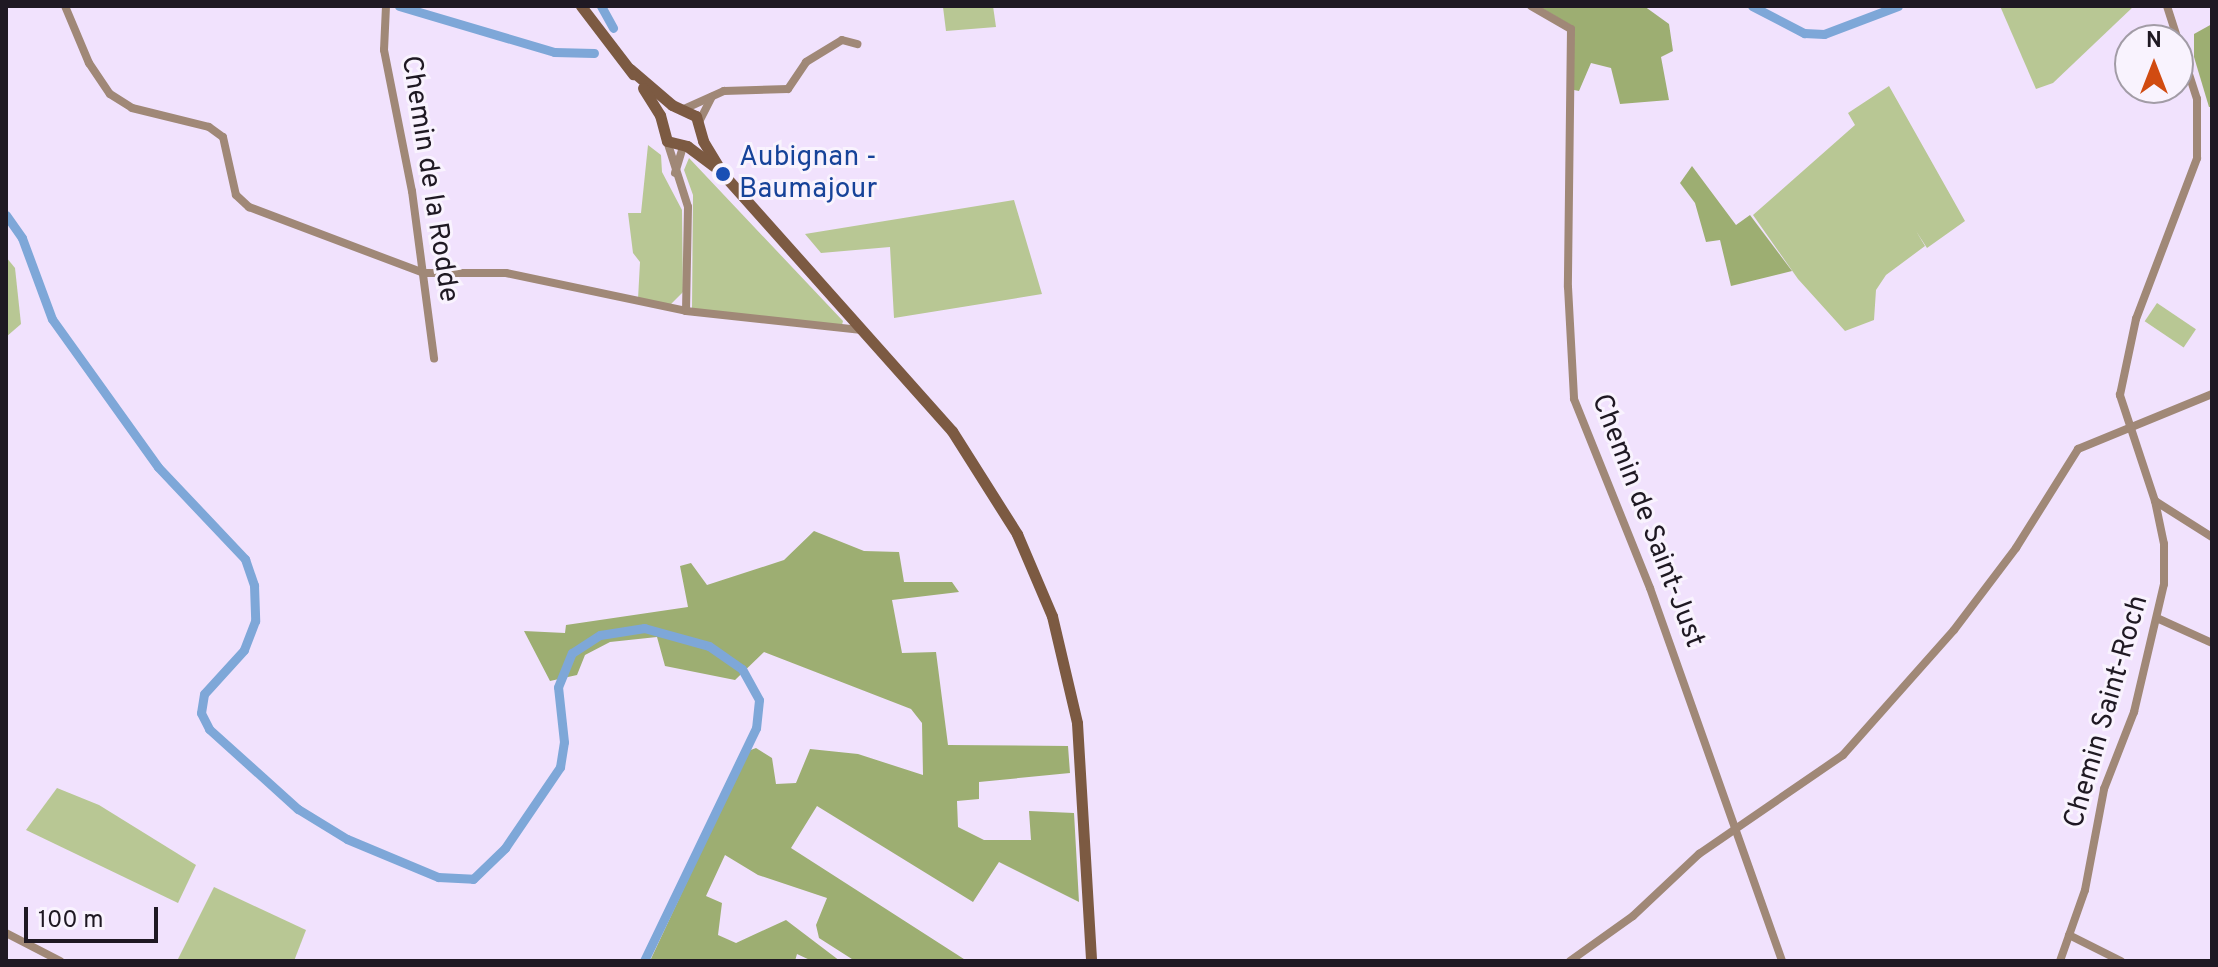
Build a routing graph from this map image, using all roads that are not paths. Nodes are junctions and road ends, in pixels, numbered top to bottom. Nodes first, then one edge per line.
1 (65, 6) edge
2 (581, 6) edge
3 (1531, 6) edge
4 (2167, 6) edge
5 (386, 7) edge
6 (857, 44) dead end
7 (630, 69) junction
8 (713, 97) junction
9 (682, 109) junction
10 (663, 122) junction
11 (700, 126) junction
12 (667, 141) junction
13 (685, 146) junction
14 (675, 174) junction
15 (723, 174) junction
16 (424, 273) junction
17 (686, 311) junction
18 (864, 330) junction
19 (434, 359) dead end
20 (2212, 394) edge
21 (2127, 428) junction
22 (2155, 501) junction
23 (2212, 537) edge
24 (2159, 619) junction
25 (2212, 643) edge
26 (1736, 830) junction
27 (6, 933) edge
28 (2069, 935) junction
29 (60, 961) edge
30 (1091, 961) edge
31 (1570, 961) edge
32 (1782, 961) edge
33 (2060, 961) edge
34 (2121, 961) edge

1 - 16 street
2 - 7 main road
3 - 26 street, Chemin de Saint-Just
4 - 21 street, Chemin Saint-Roch
5 - 16 street, Chemin de la Rodde
6 - 8 street
7 - 9 main road
7 - 10 main road
8 - 9 street
8 - 11 street
9 - 10 main road
9 - 11 main road
10 - 12 main road
11 - 13 main road
11 - 15 main road
12 - 13 main road
12 - 14 street
13 - 14 street
13 - 15 main road
14 - 17 street
15 - 18 main road
16 - 17 street
16 - 19 street, Chemin de la Rodde
17 - 18 street
18 - 30 main road
20 - 21 street
21 - 22 street, Chemin Saint-Roch
21 - 26 street
22 - 23 street
22 - 24 street, Chemin Saint-Roch
24 - 25 street
24 - 28 street, Chemin Saint-Roch
26 - 31 street
26 - 32 street, Chemin de Saint-Just
27 - 29 street
28 - 33 street, Chemin Saint-Roch
28 - 34 street

